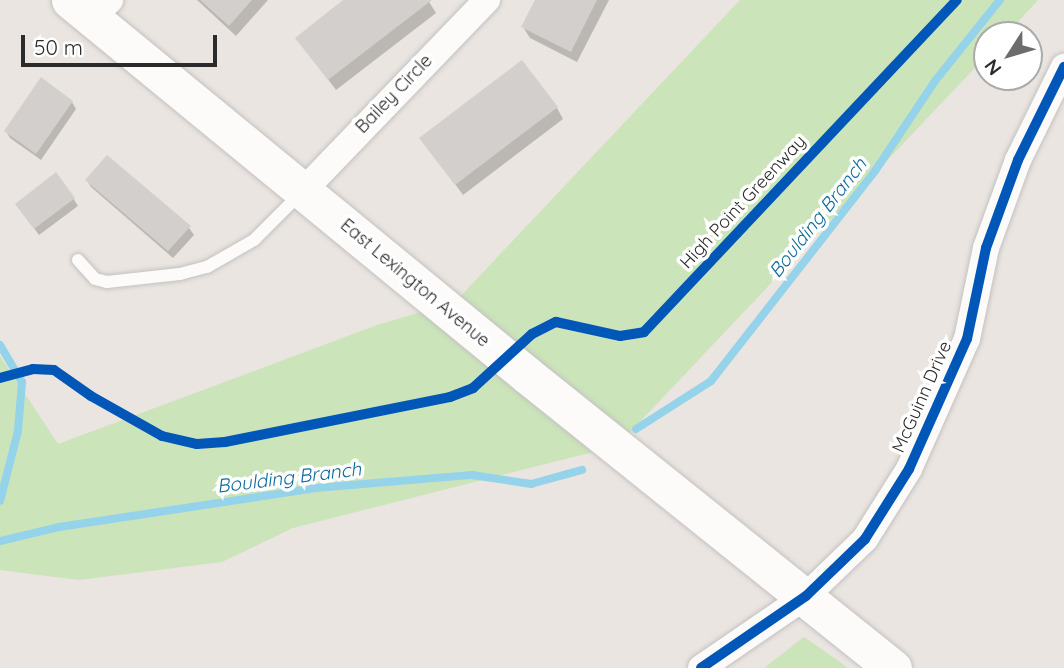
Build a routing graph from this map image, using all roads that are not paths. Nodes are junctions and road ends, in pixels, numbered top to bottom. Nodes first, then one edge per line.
1 (487, 0) edge
2 (90, 6) edge
3 (1064, 67) edge
4 (304, 190) junction
5 (78, 260) dead end
6 (806, 596) junction
7 (701, 668) edge
8 (893, 668) edge

1 - 4 street, Bailey Circle
2 - 4 main road, East Lexington Avenue
3 - 6 street, McGuinn Drive
4 - 5 lane
4 - 6 main road, East Lexington Avenue
6 - 7 street, McGuinn Drive
6 - 8 main road, East Lexington Avenue

